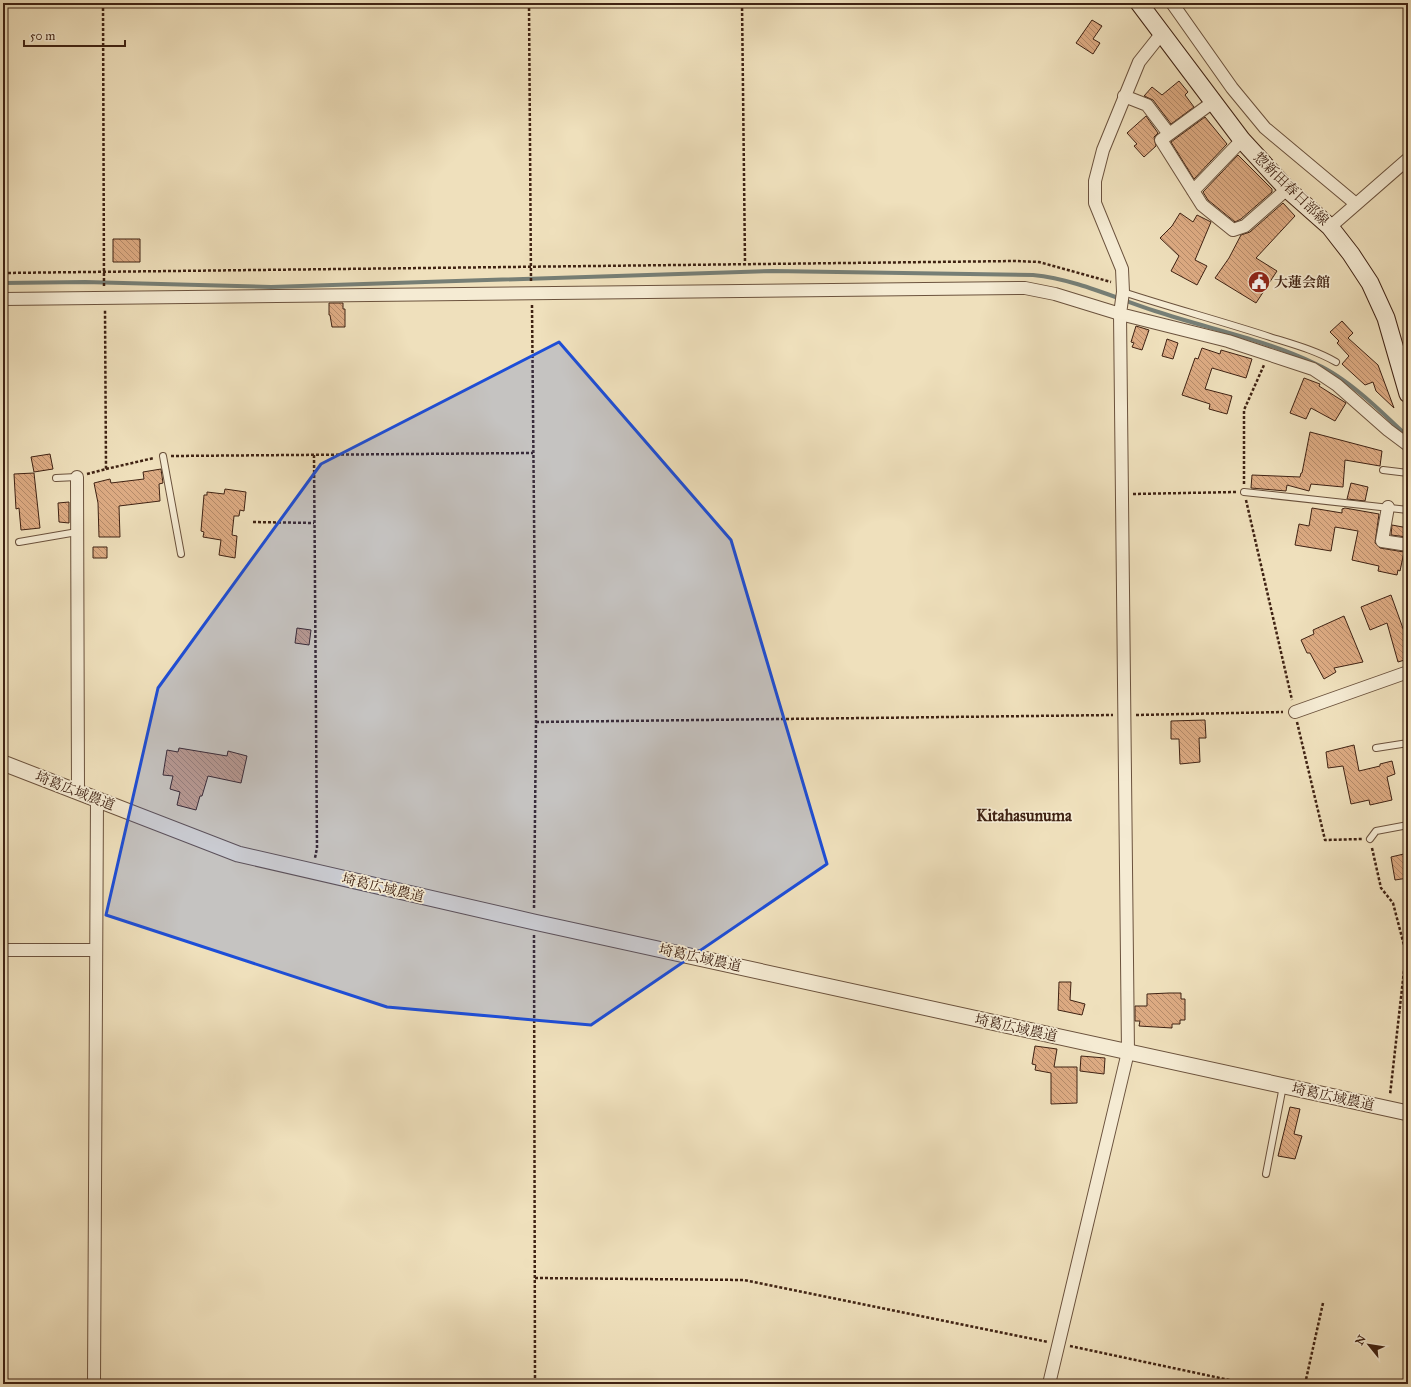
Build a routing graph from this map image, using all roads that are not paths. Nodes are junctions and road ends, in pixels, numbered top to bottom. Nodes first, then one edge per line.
1 (1139, 3) edge
2 (1172, 3) edge
3 (1162, 33) junction
4 (1124, 96) junction
5 (1213, 102) junction
6 (1169, 134) junction
7 (1242, 140) junction
8 (1408, 159) edge
9 (1287, 189) junction
10 (1193, 191) junction
11 (1356, 204) junction
12 (1330, 227) junction
13 (1123, 288) junction
14 (3, 299) edge
15 (1120, 314) junction
16 (1336, 362) dead end
17 (1408, 391) edge
18 (1408, 445) edge
19 (163, 456) road end
20 (1383, 470) dead end
21 (1408, 473) edge
22 (77, 477) joint
23 (56, 478) dead end
24 (1244, 492) road end
25 (1388, 507) junction
26 (1408, 510) edge
27 (77, 532) junction
28 (19, 542) dead end
29 (1408, 545) edge
30 (181, 554) dead end
31 (1408, 672) edge
32 (1295, 712) road end
33 (1408, 743) edge
34 (1376, 748) dead end
35 (3, 763) edge
36 (78, 792) junction
37 (97, 799) junction
38 (1408, 825) edge
39 (1370, 839) road end
40 (3, 950) edge
41 (95, 950) junction
42 (1128, 1052) junction
43 (1283, 1086) junction
44 (1408, 1113) edge
45 (1266, 1174) dead end
46 (94, 1384) edge
47 (1049, 1384) edge

1 - 3 main road, 惣新田春日部線
2 - 11 street
3 - 4 street
3 - 5 main road, 惣新田春日部線
4 - 6 street
4 - 13 street
5 - 6 street
5 - 7 main road, 惣新田春日部線
6 - 10 street
7 - 9 main road, 惣新田春日部線
7 - 10 street
8 - 11 street
9 - 10 street
9 - 12 main road, 惣新田春日部線
11 - 12 street
12 - 17 main road, 惣新田春日部線
13 - 15 street
13 - 16 lane
14 - 15 street
15 - 18 street
15 - 42 street
19 - 30 lane
20 - 21 lane
22 - 23 lane
22 - 27 street
24 - 25 lane
25 - 26 lane
25 - 29 street
27 - 28 lane
27 - 36 street
31 - 32 street
33 - 34 lane
35 - 36 street, 埼葛広域農道
36 - 37 street, 埼葛広域農道
37 - 41 street
37 - 42 street, 埼葛広域農道
38 - 39 lane
40 - 41 street
41 - 46 street
42 - 43 street, 埼葛広域農道
42 - 47 street
43 - 44 street, 埼葛広域農道
43 - 45 lane

